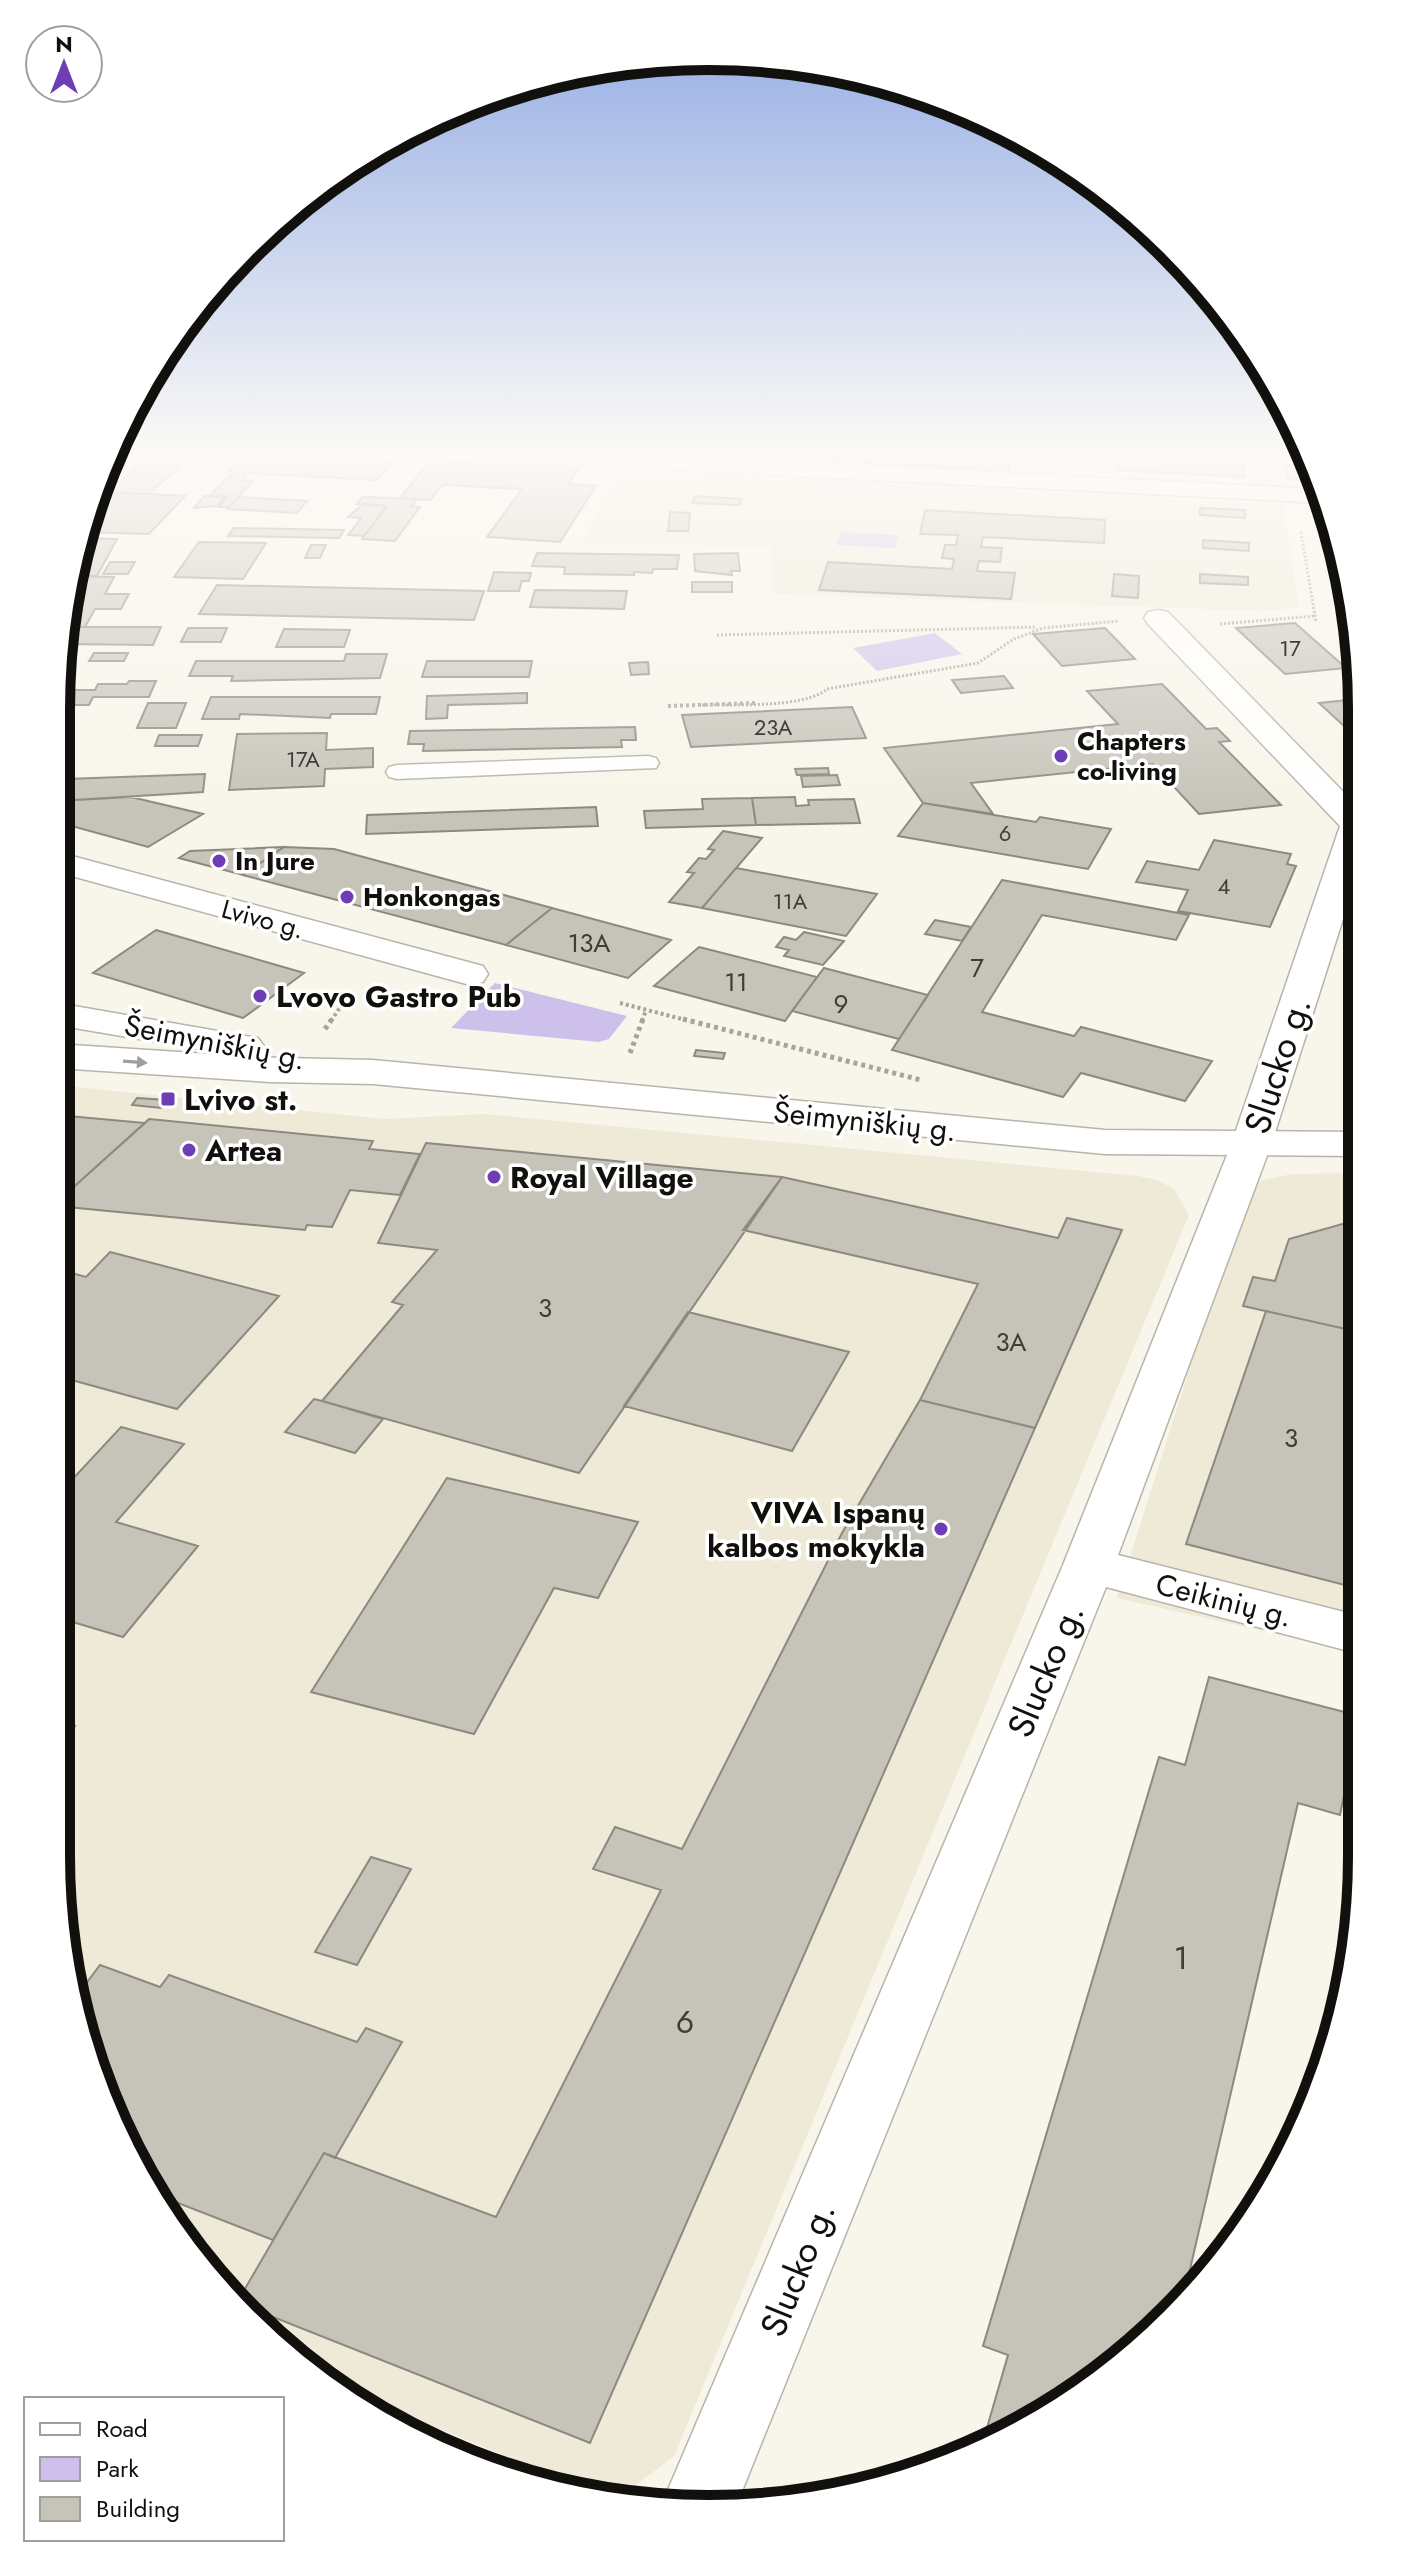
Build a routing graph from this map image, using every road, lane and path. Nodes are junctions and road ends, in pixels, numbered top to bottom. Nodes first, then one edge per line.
1 (1308, 574) edge
2 (1315, 616) junction
3 (1316, 622) dead end
4 (1163, 623) junction
5 (1041, 627) junction
6 (717, 635) dead end
7 (668, 706) dead end
8 (648, 763) dead end
9 (397, 772) dead end
10 (1348, 816) edge
11 (1348, 852) edge
12 (70, 866) edge
13 (470, 974) dead end
14 (620, 1003) dead end
15 (341, 1006) dead end
16 (646, 1010) junction
17 (70, 1016) edge
18 (324, 1029) dead end
19 (630, 1053) dead end
20 (70, 1057) edge
21 (373, 1072) junction
22 (924, 1080) dead end
23 (1348, 1144) edge
24 (1251, 1145) junction
25 (1089, 1565) junction
26 (1348, 1632) edge
27 (703, 2495) edge

1 - 2 path
2 - 3 path
2 - 4 path
4 - 5 path
4 - 10 street, Slucko g.
5 - 6 path
5 - 7 path
8 - 9 lane
11 - 24 street, Slucko g.
12 - 13 street, Lvivo g.
14 - 16 path
15 - 18 path
16 - 19 path
16 - 22 path
17 - 21 street, Šeimyniškių g.
20 -> 21 street, Šeimyniškių g.
21 - 24 street, Šeimyniškių g.
23 - 24 street, Šeimyniškių g.
24 - 25 street, Slucko g.
25 - 26 street, Ceikinių g.
25 - 27 street, Slucko g.

